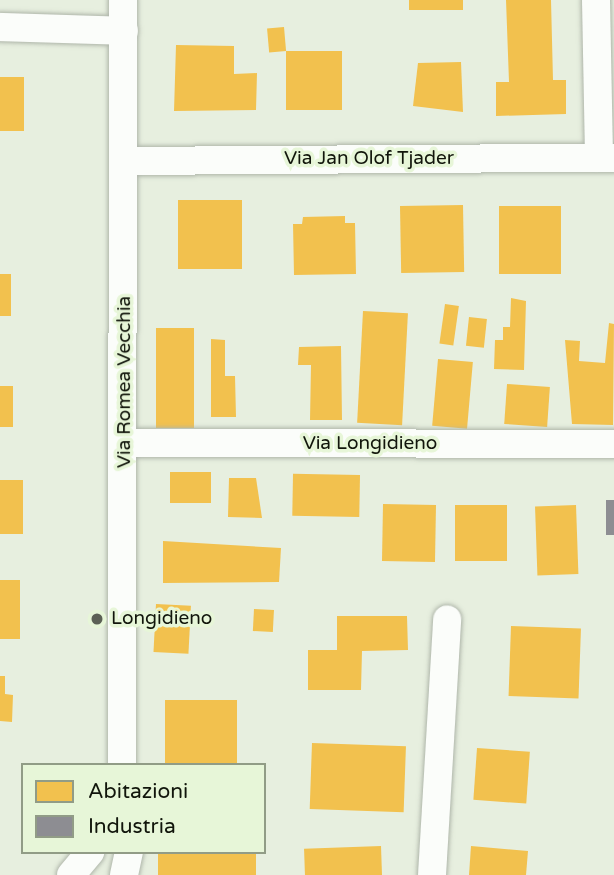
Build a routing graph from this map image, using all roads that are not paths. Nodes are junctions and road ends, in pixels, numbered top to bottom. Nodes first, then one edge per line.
1 (123, 0) edge
2 (596, 0) edge
3 (0, 27) edge
4 (124, 31) junction
5 (606, 158) edge
6 (124, 161) junction
7 (125, 443) junction
8 (614, 444) edge
9 (447, 619) dead end
10 (122, 763) edge
11 (129, 854) edge
12 (124, 875) edge
13 (432, 875) edge

1 - 4 street, Via Romea Vecchia
2 - 5 street
3 - 4 street
4 - 6 street, Via Romea Vecchia
5 - 6 street, Via Jan Olof Tjader
6 - 7 street, Via Romea Vecchia
7 - 8 street, Via Longidieno
7 - 10 street, Via Romea Vecchia
9 - 13 street
11 - 12 street

